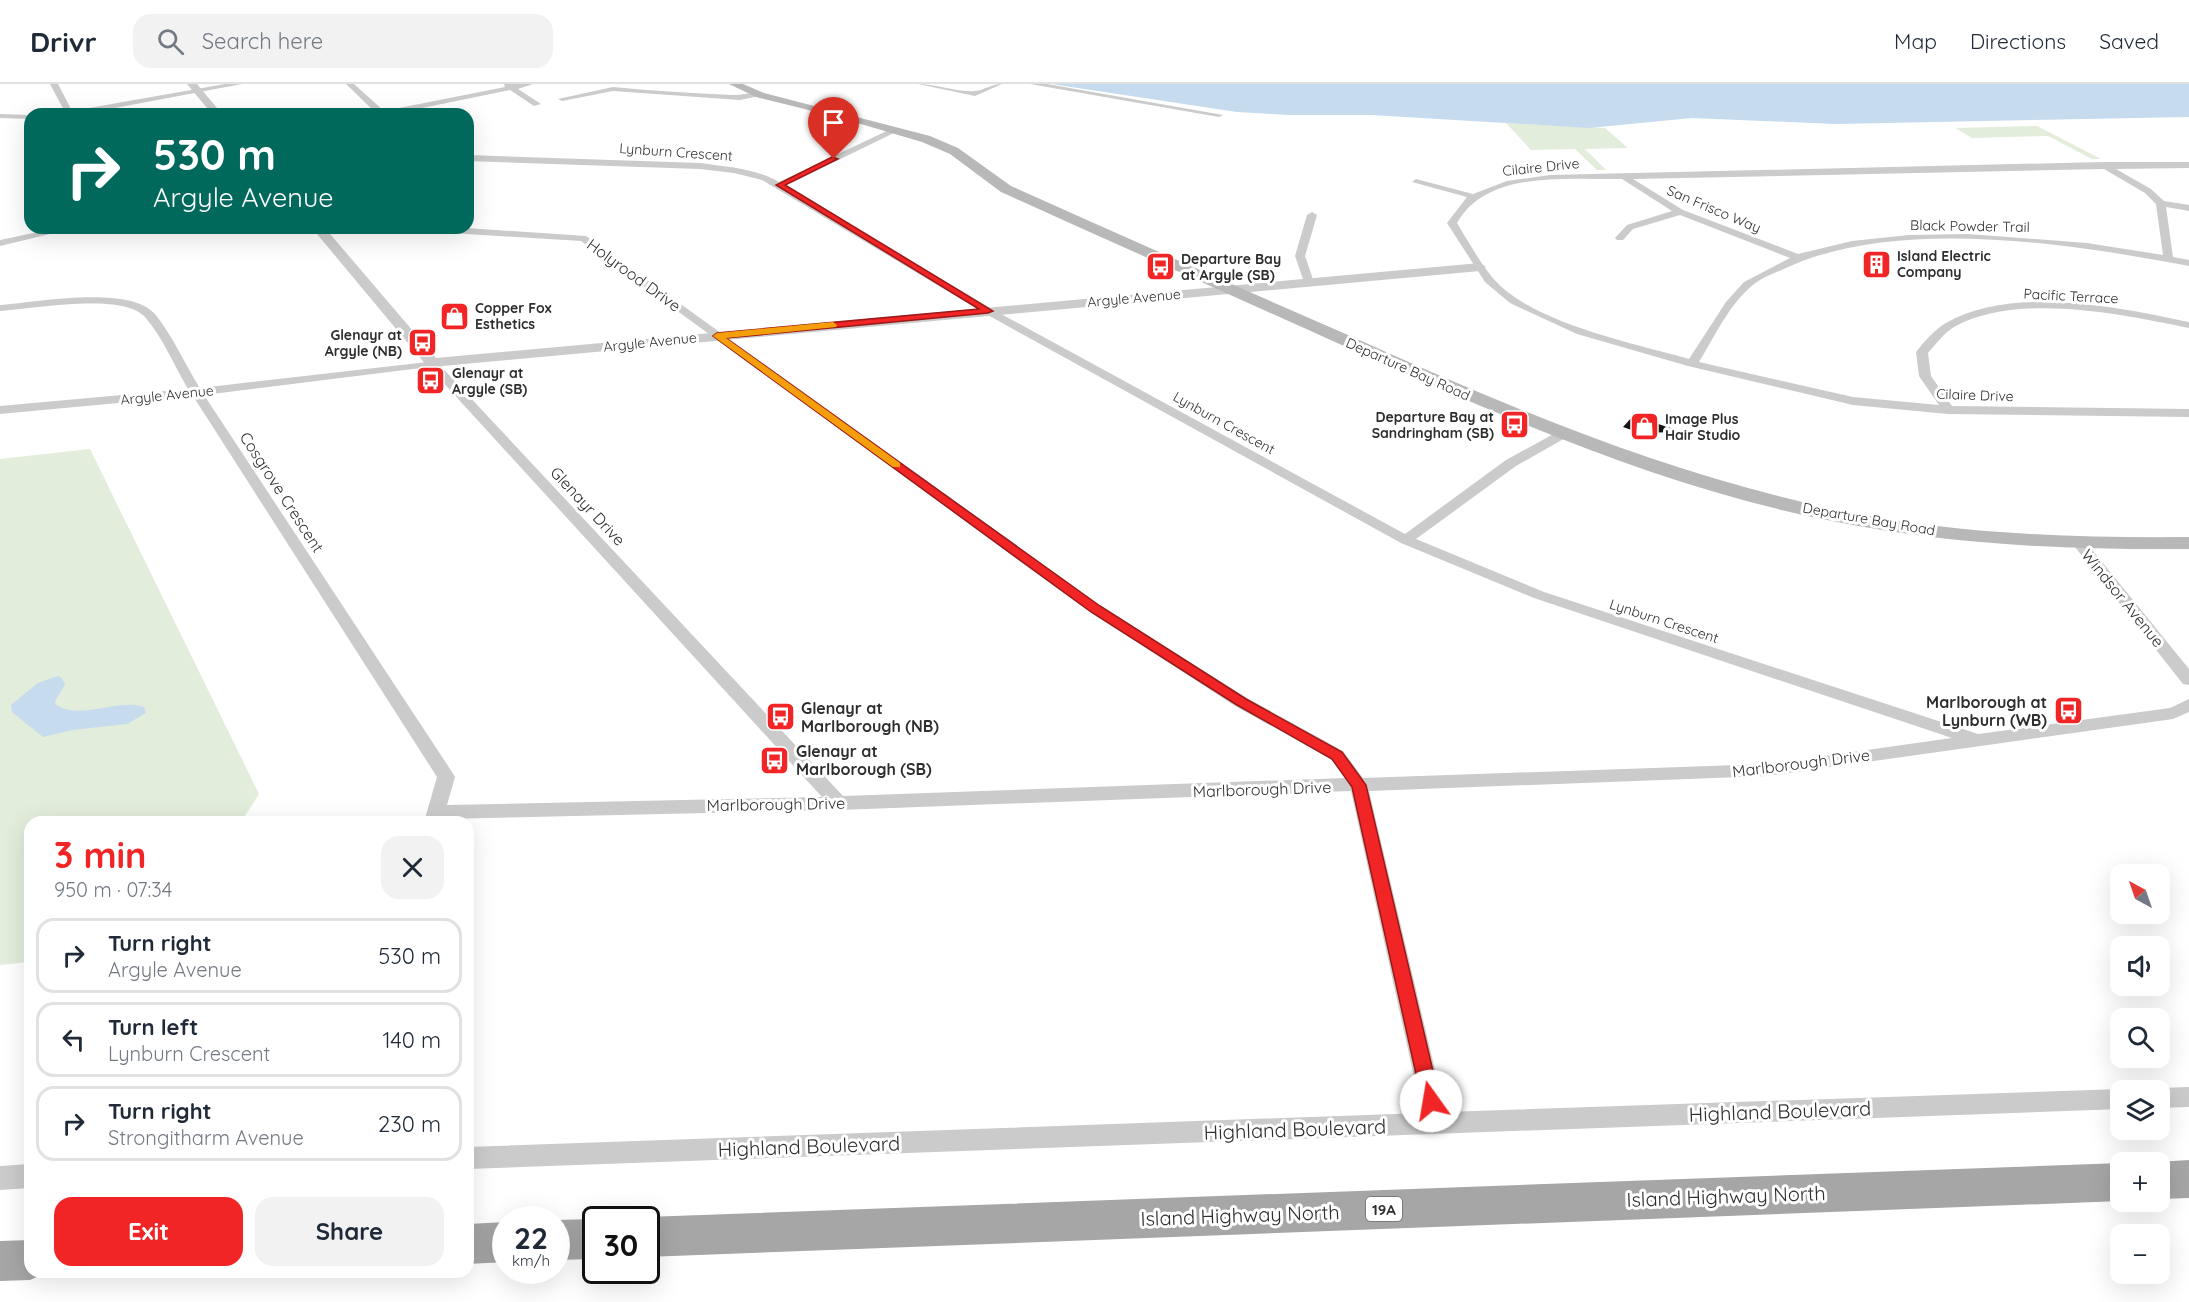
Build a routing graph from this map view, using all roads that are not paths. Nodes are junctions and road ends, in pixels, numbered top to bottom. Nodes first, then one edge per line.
1 (54, 84) edge
2 (238, 84) edge
3 (350, 84) edge
4 (529, 84) edge
5 (734, 84) edge
6 (922, 84) edge
7 (998, 84) edge
8 (1034, 84) edge
9 (508, 86) edge
10 (195, 88) edge
11 (760, 95) junction
12 (562, 99) dead end
13 (537, 104) dead end
14 (67, 108) edge
15 (99, 108) edge
16 (212, 108) edge
17 (375, 108) edge
18 (408, 108) edge
19 (1219, 115) dead end
20 (0, 116) edge
21 (24, 117) edge
22 (896, 130) junction
23 (474, 158) edge
24 (2103, 165) junction
25 (2189, 165) edge
26 (1623, 176) junction
27 (1416, 182) dead end
28 (780, 185) junction
29 (1472, 196) junction
30 (2161, 203) junction
31 (2189, 208) edge
32 (1680, 212) junction
33 (1312, 215) dead end
34 (474, 231) edge
35 (42, 234) edge
36 (323, 234) edge
37 (1620, 238) dead end
38 (0, 243) edge
39 (1799, 258) junction
40 (2168, 258) junction
41 (2189, 263) edge
42 (1480, 267) junction
43 (1310, 282) junction
44 (1230, 289) junction
45 (0, 308) edge
46 (988, 311) junction
47 (2189, 325) edge
48 (717, 336) junction
49 (432, 363) junction
50 (1692, 364) junction
51 (196, 392) junction
52 (1948, 410) junction
53 (0, 411) edge
54 (2172, 412) junction
55 (2189, 413) edge
56 (2189, 425) edge
57 (1563, 434) junction
58 (1406, 540) junction
59 (2189, 543) edge
60 (2080, 544) junction
61 (2189, 680) edge
62 (2189, 705) edge
63 (1976, 740) junction
64 (1359, 785) junction
65 (839, 803) junction
66 (435, 816) edge
67 (464, 816) edge
68 (2189, 1097) edge
69 (2170, 1098) edge
70 (2110, 1099) edge
71 (1436, 1124) junction
72 (474, 1158) edge
73 (24, 1176) edge
74 (0, 1178) edge
75 (2189, 1179) edge
76 (2170, 1180) edge
77 (2110, 1182) edge
78 (660, 1236) edge
79 (492, 1243) edge
80 (474, 1244) edge
81 (24, 1260) edge
82 (0, 1261) edge

1 - 14 street
2 - 10 street
3 - 17 street
4 - 9 street
5 - 11 main road, Departure Bay Road
6 - 7 street
8 - 19 street
9 - 13 street
9 - 18 street
10 - 15 street
10 - 16 street
11 - 12 street
11 - 22 main road, Departure Bay Road
20 - 21 street
22 - 28 street
22 - 44 main road, Departure Bay Road
23 - 28 street, Lynburn Crescent
24 - 25 street, Cilaire Drive
24 - 26 street, Cilaire Drive
24 - 30 street
26 - 29 street, Cilaire Drive
26 - 32 street, San Frisco Way
27 - 29 street
28 - 46 street, Lynburn Crescent
29 - 42 street, Cilaire Drive
30 - 31 street
30 - 40 street
32 - 37 street
32 - 39 street, San Frisco Way
33 - 43 street
34 - 48 street, Holyrood Drive
35 - 38 street
36 - 49 street, Glenayr Drive
39 - 40 street, Black Powder Trail
39 - 50 street, Black Powder Trail
40 - 41 street, Black Powder Trail
42 - 43 street, Argyle Avenue
42 - 50 street, Cilaire Drive
43 - 44 street, Argyle Avenue
44 - 46 street, Argyle Avenue
44 - 57 main road, Departure Bay Road
45 - 51 street, Cosgrove Crescent
46 - 48 street, Argyle Avenue
46 - 58 street, Lynburn Crescent
47 - 52 street, Pacific Terrace
48 - 49 street, Argyle Avenue
48 - 64 street, Holyrood Drive
49 - 51 street, Argyle Avenue
49 - 65 street, Glenayr Drive
50 - 52 street, Cilaire Drive
51 - 53 street, Argyle Avenue
51 - 66 street, Cosgrove Crescent
52 - 54 street, Cilaire Drive
54 - 55 street, Cilaire Drive
54 - 56 street
57 - 58 street
57 - 60 main road, Departure Bay Road
58 - 63 street, Lynburn Crescent
59 - 60 main road, Departure Bay Road
60 - 61 street, Windsor Avenue
62 - 63 street, Marlborough Drive
63 - 64 street, Marlborough Drive
64 - 65 street, Marlborough Drive
64 - 71 street, Holyrood Drive
65 - 67 street, Marlborough Drive
68 - 69 street
70 - 71 street, Highland Boulevard
71 - 72 street, Highland Boulevard
73 - 74 street
75 - 76 main road
77 - 78 main road, Island Highway North / 19A
79 - 80 main road
81 - 82 main road

